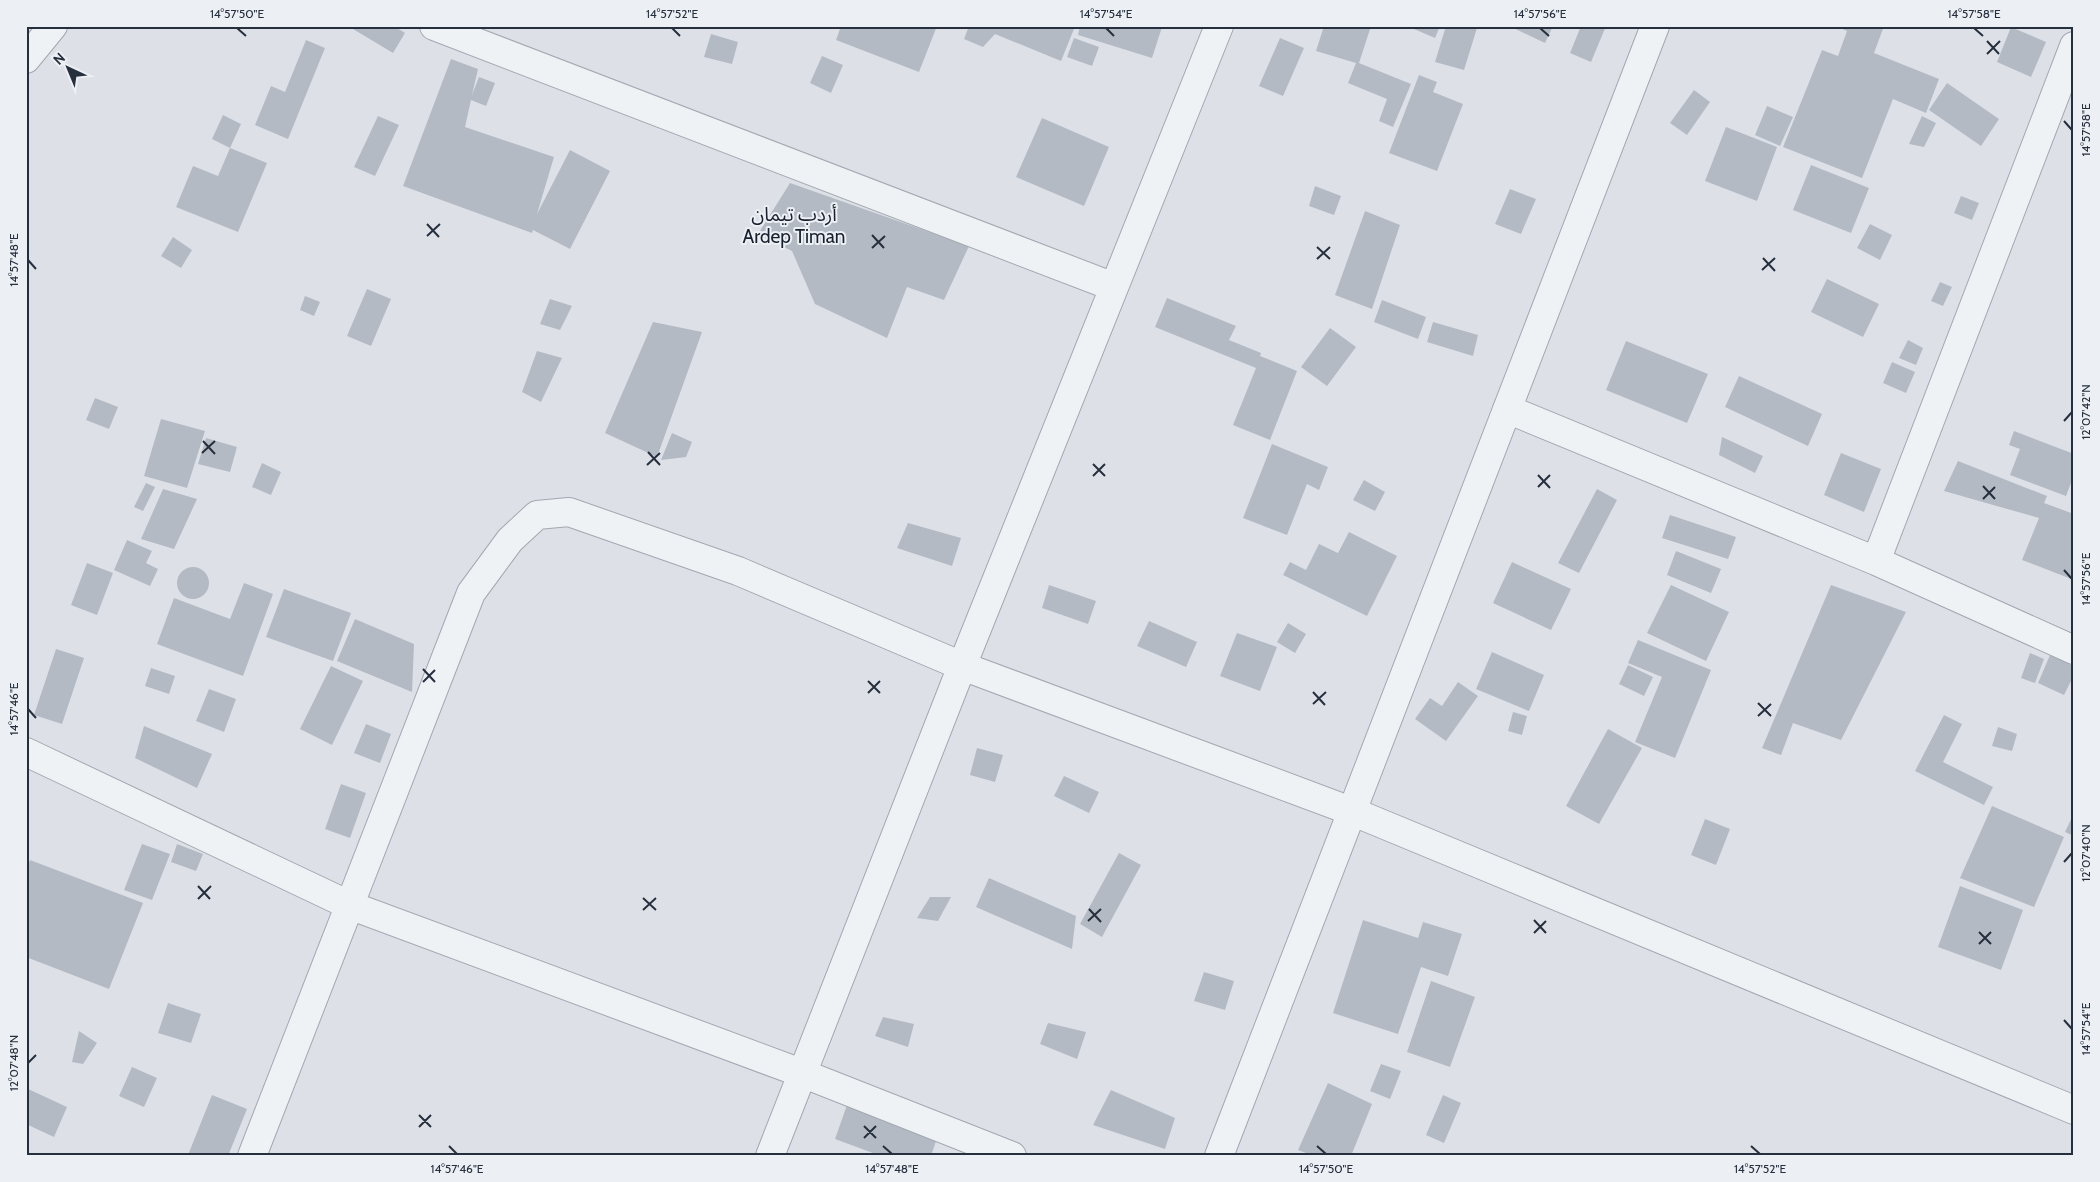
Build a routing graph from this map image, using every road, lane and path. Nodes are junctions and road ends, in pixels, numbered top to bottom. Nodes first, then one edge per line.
1 (53, 26) edge
2 (434, 26) edge
3 (1219, 26) edge
4 (1655, 26) edge
5 (2074, 46) edge
6 (26, 59) edge
7 (1114, 287) junction
8 (1507, 409) junction
9 (1876, 561) junction
10 (2074, 650) edge
11 (962, 666) junction
12 (26, 752) edge
13 (1351, 811) junction
14 (349, 905) junction
15 (804, 1074) junction
16 (2074, 1110) edge
17 (252, 1156) edge
18 (770, 1156) edge
19 (1012, 1156) edge
20 (1219, 1156) edge

1 - 6 street
2 - 7 street
3 - 7 street
4 - 8 street
5 - 9 street
7 - 11 street
8 - 9 street
8 - 13 street
9 - 10 street
11 - 13 street
11 - 14 street
11 - 15 street
12 - 14 street
13 - 16 street
13 - 20 street
14 - 15 street
14 - 17 street
15 - 18 street
15 - 19 street

